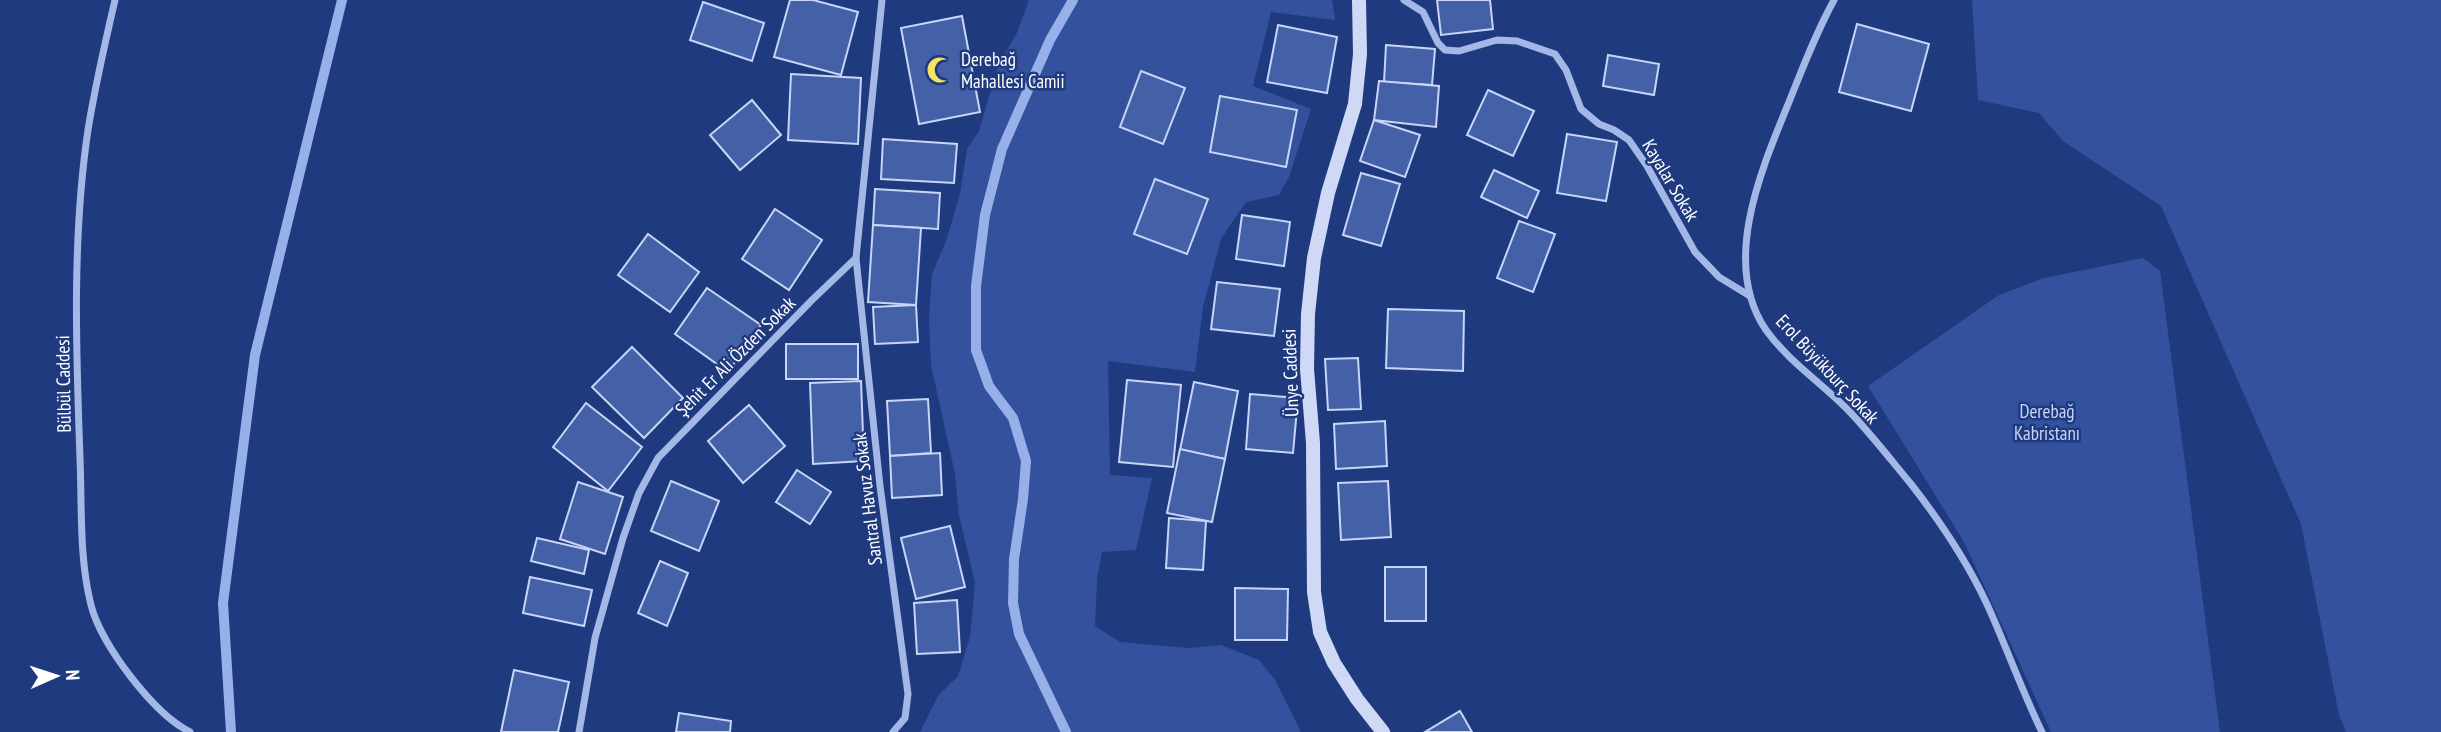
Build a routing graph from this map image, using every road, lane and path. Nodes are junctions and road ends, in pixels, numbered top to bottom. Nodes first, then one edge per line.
1 (115, 0) edge
2 (882, 0) edge
3 (1359, 0) edge
4 (1404, 0) edge
5 (1834, 0) edge
6 (856, 258) junction
7 (1750, 296) junction
8 (190, 732) edge
9 (579, 732) edge
10 (893, 732) edge
11 (1383, 732) edge
12 (2042, 732) edge

1 - 8 street, Bülbül Caddesi
2 - 6 street
3 - 11 main road, Ünye Caddesi
4 - 7 street, Kayalar Sokak
5 - 7 street, Erol Büyükburç Sokak
6 - 9 street, Şehit Er Ali Özden Sokak
6 - 10 street, Santral Havuz Sokak
7 - 12 street, Erol Büyükburç Sokak

